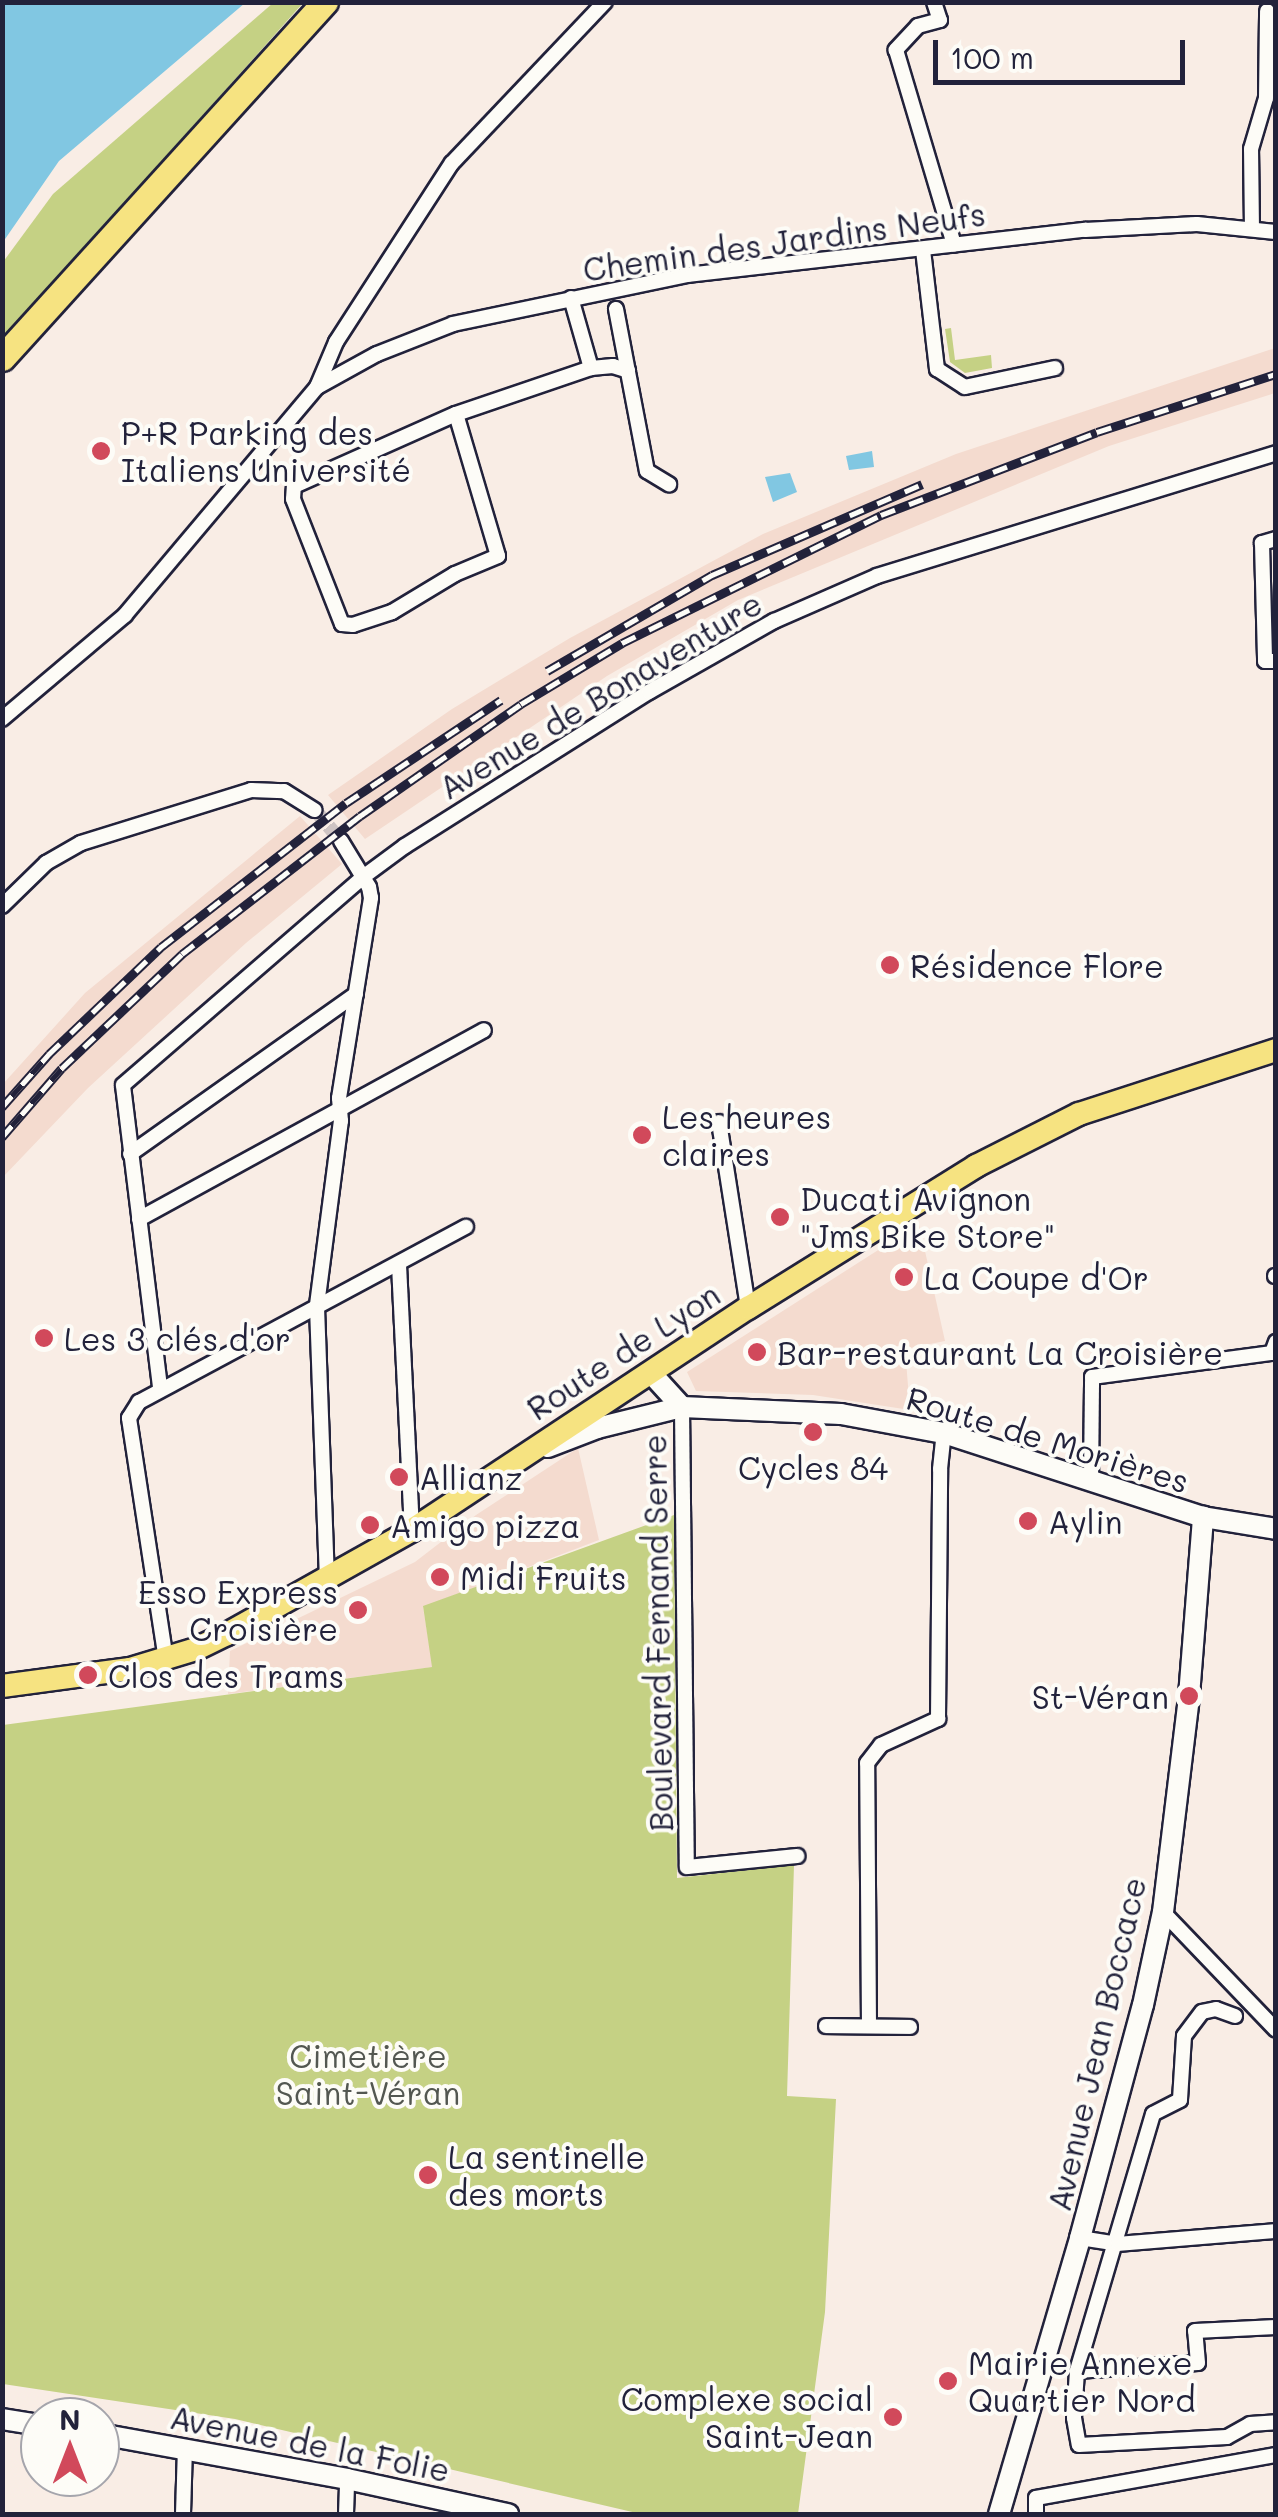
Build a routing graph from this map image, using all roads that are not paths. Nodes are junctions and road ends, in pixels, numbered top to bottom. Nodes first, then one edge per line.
1 (325, 2) edge
2 (605, 2) edge
3 (934, 2) edge
4 (1267, 11) dead end
5 (1252, 229) junction
6 (1276, 232) edge
7 (954, 245) junction
8 (922, 250) junction
9 (571, 298) junction
10 (616, 309) dead end
11 (2, 358) edge
12 (591, 368) junction
13 (1055, 368) dead end
14 (628, 371) junction
15 (316, 387) junction
16 (456, 414) junction
17 (1276, 453) edge
18 (669, 484) dead end
19 (1276, 539) edge
20 (1276, 660) edge
21 (2, 719) edge
22 (315, 810) tunnel mouth
23 (341, 841) tunnel mouth
24 (364, 878) junction
25 (2, 906) edge
26 (356, 994) junction
27 (484, 1030) dead end
28 (1276, 1050) edge
29 (340, 1109) junction
30 (719, 1122) dead end
31 (130, 1154) junction
32 (139, 1219) junction
33 (466, 1228) dead end
34 (399, 1265) junction
35 (317, 1305) junction
36 (748, 1308) junction
37 (1276, 1342) edge
38 (650, 1372) junction
39 (160, 1387) junction
40 (682, 1407) junction
41 (944, 1433) junction
42 (523, 1456) junction
43 (1091, 1480) junction
44 (1203, 1517) junction
45 (1276, 1529) edge
46 (412, 1530) junction
47 (327, 1581) junction
48 (166, 1660) junction
49 (2, 1686) edge
50 (797, 1856) dead end
51 (1163, 1912) junction
52 (1235, 2016) dead end
53 (826, 2026) dead end
54 (868, 2026) junction
55 (910, 2027) dead end
56 (1276, 2030) edge
57 (1276, 2232) edge
58 (1080, 2238) junction
59 (1118, 2244) junction
60 (1276, 2328) edge
61 (1077, 2371) junction
62 (1276, 2422) edge
63 (120, 2437) edge
64 (186, 2448) junction
65 (1276, 2455) edge
66 (347, 2479) junction
67 (460, 2509) edge
68 (183, 2514) edge
69 (346, 2514) edge
70 (508, 2514) edge
71 (999, 2514) edge
72 (1036, 2514) edge

1 - 11 highway
2 - 15 street
3 - 7 street
4 - 5 street
5 - 6 street, Chemin des Jardins Neufs
5 - 7 street, Chemin des Jardins Neufs
7 - 8 street, Chemin des Jardins Neufs
8 - 9 street, Chemin des Jardins Neufs
8 - 13 street
9 - 12 street
9 - 15 street, Chemin des Jardins Neufs
10 - 14 street
12 - 14 street
12 - 16 street
14 - 18 street
15 - 21 street
16 - 16 street
17 - 24 street, Avenue de Bonaventure
19 - 20 street
22 - 25 street
23 - 24 street
24 - 26 street
24 - 31 street, Avenue de Bonaventure
26 - 29 street
26 - 31 street
27 - 29 street
28 - 36 main road, Route de Lyon
29 - 32 street
29 - 35 street
30 - 36 street
31 - 32 street
32 - 39 street
33 - 34 street
34 - 35 street
34 - 46 street
35 - 39 street
35 - 47 street
36 - 38 main road, Route de Lyon
37 - 43 street
38 - 40 main road
38 - 42 main road, Route de Lyon
39 - 48 street
40 - 41 main road, Route de Morières
40 - 42 main road, Route de Morières
40 - 50 street, Boulevard Fernand Serre
41 - 43 main road, Route de Morières
41 - 54 street
42 - 46 main road, Route de Lyon
43 - 44 main road, Route de Morières
44 - 45 main road, Route de Morières
44 - 51 main road, Avenue Jean Boccace
46 - 47 main road, Route de Lyon
47 - 48 main road, Route de Lyon
48 - 49 main road, Route de Lyon
51 - 56 street
51 - 58 main road, Avenue Jean Boccace
52 - 59 street
53 - 54 street
54 - 55 street
57 - 59 street
58 - 59 street
58 - 71 main road, Avenue Jean Boccace
59 - 61 street
60 - 61 street
61 - 62 street
63 - 64 main road, Avenue de la Folie
64 - 66 main road, Avenue de la Folie
64 - 68 street
65 - 72 street
66 - 67 main road, Avenue de la Folie
66 - 69 street
67 - 70 main road, Avenue de la Folie

